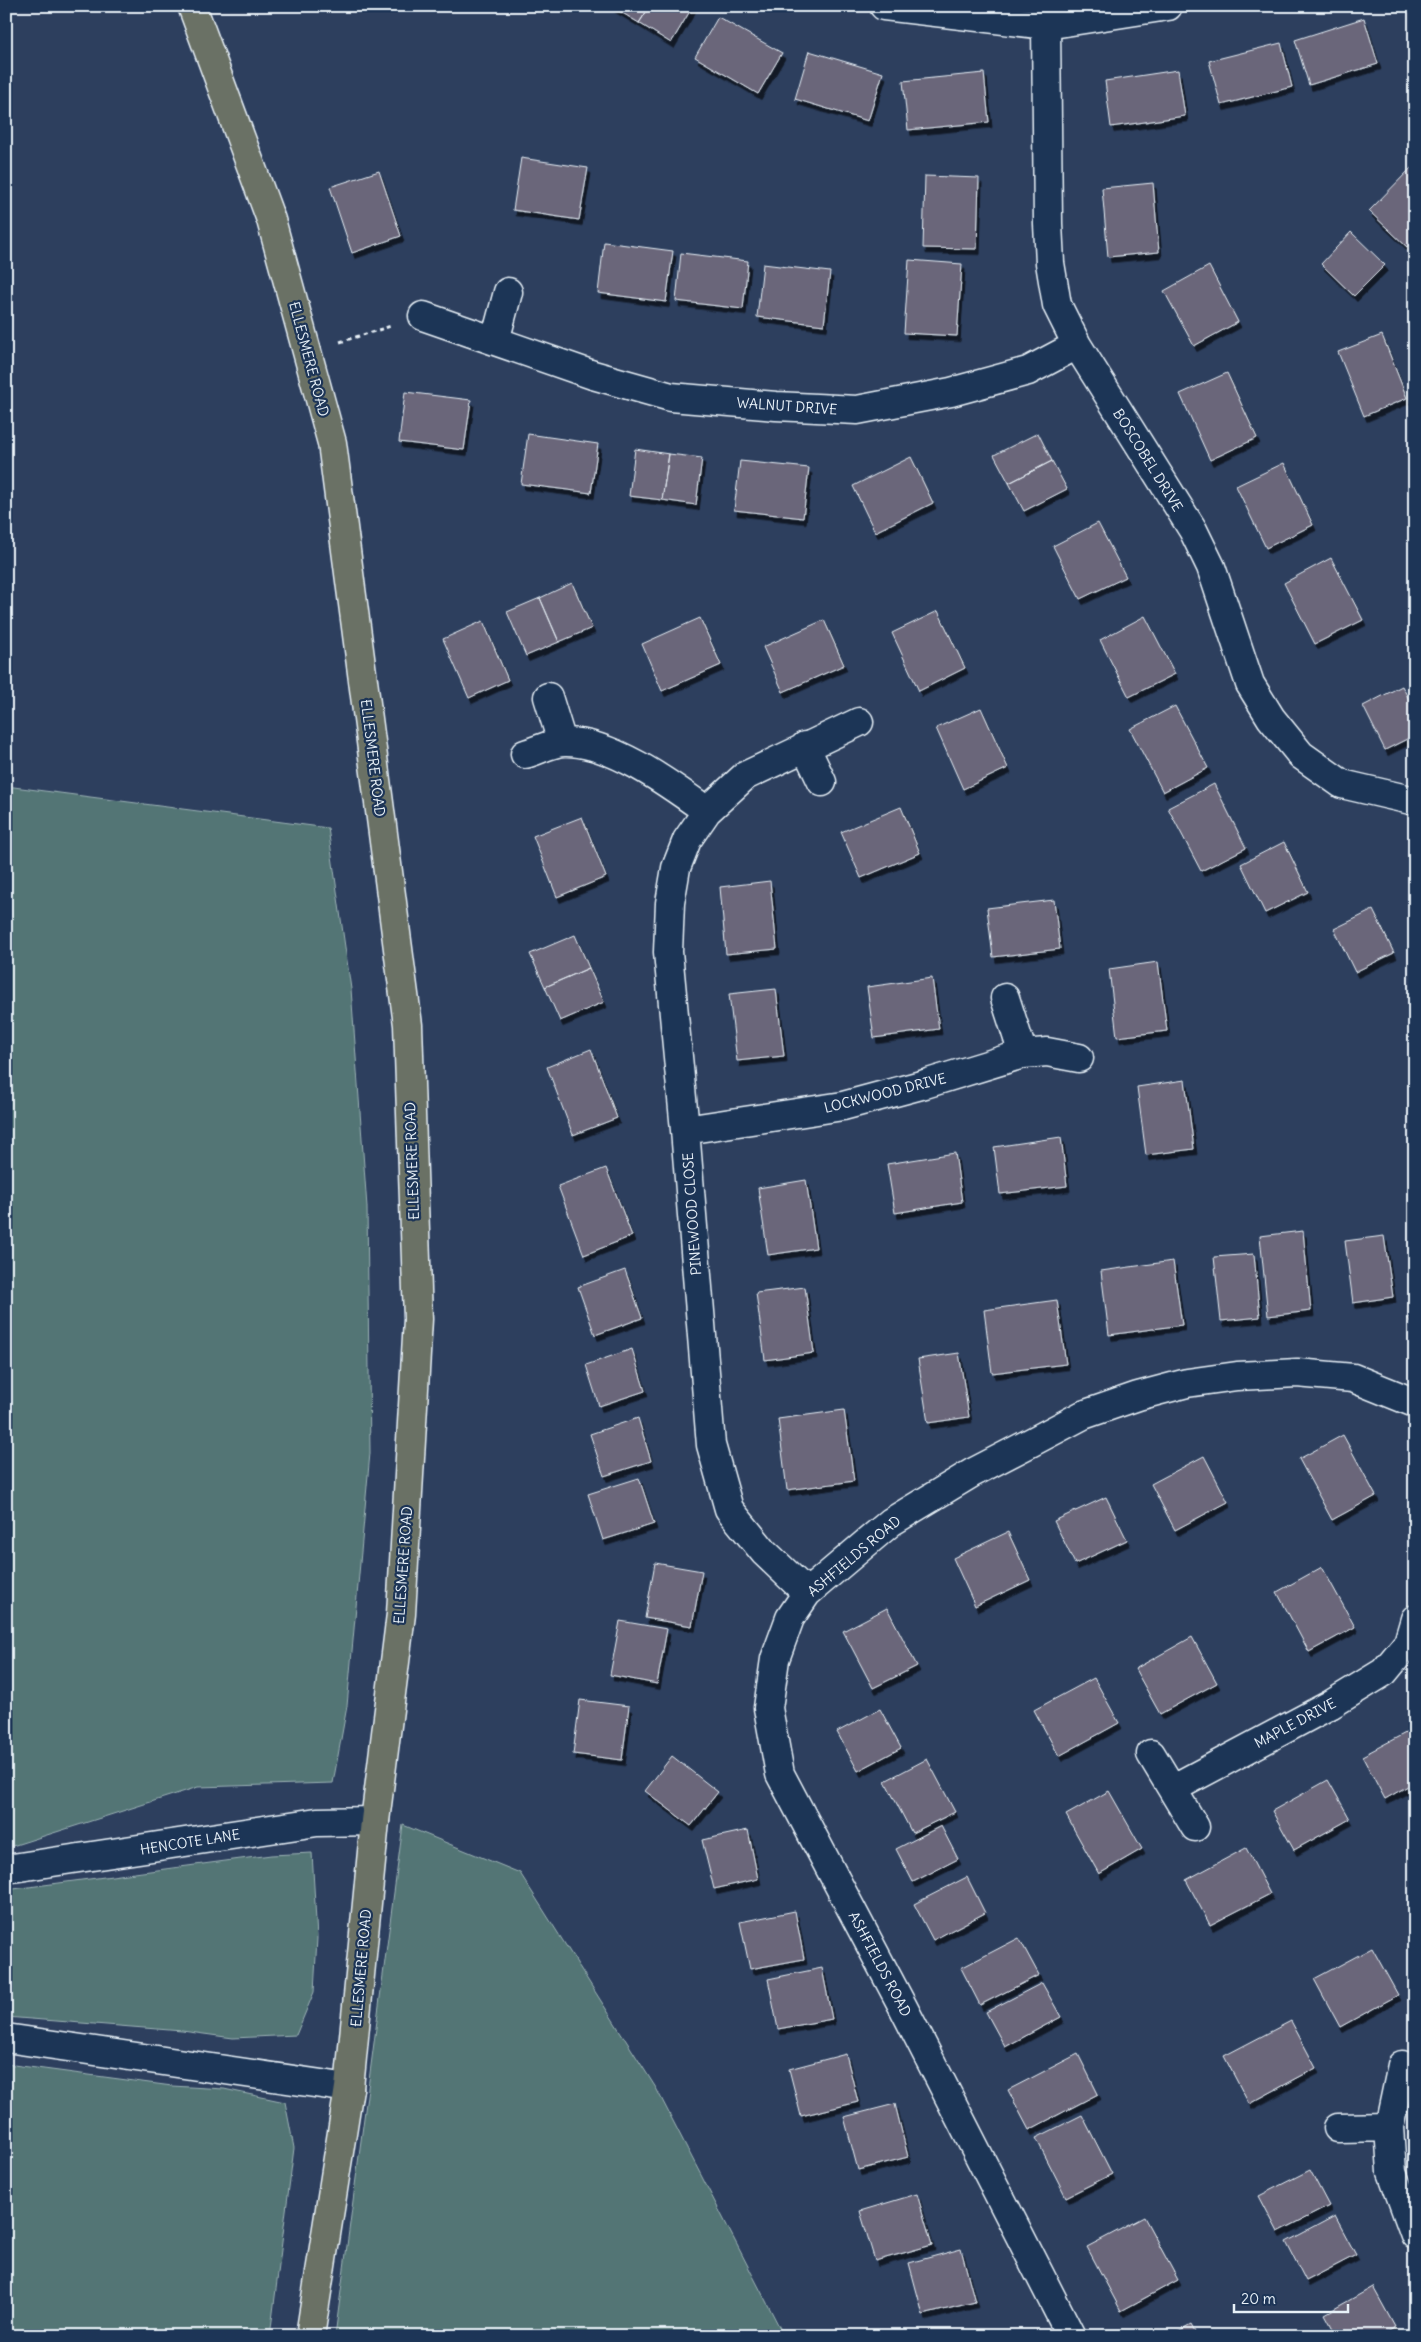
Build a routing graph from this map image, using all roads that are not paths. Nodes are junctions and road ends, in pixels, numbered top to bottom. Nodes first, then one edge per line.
1 (192, 6) edge
2 (884, 6) edge
3 (1168, 6) edge
4 (1046, 26) junction
5 (508, 292) dead end
6 (422, 316) road end
7 (495, 341) junction
8 (1077, 346) junction
9 (548, 697) dead end
10 (859, 722) dead end
11 (562, 742) junction
12 (805, 746) junction
13 (524, 754) dead end
14 (822, 782) dead end
15 (1415, 801) edge
16 (707, 811) junction
17 (1005, 998) dead end
18 (1023, 1054) junction
19 (1079, 1058) dead end
20 (685, 1130) junction
21 (1415, 1403) edge
22 (806, 1593) junction
23 (1412, 1636) edge
24 (1152, 1754) dead end
25 (1172, 1789) junction
26 (375, 1821) junction
27 (1195, 1828) dead end
28 (6, 1869) edge
29 (6, 2038) edge
30 (1402, 2065) dead end
31 (349, 2088) junction
32 (1389, 2127) junction
33 (1338, 2128) dead end
34 (1415, 2235) edge
35 (310, 2336) edge
36 (1071, 2336) edge

1 - 26 main road, ELLESMERE ROAD
2 - 4 street
3 - 4 street
4 - 8 street, BOSCOBEL DRIVE
5 - 7 street
6 - 7 street, WALNUT DRIVE
7 - 8 street, WALNUT DRIVE
8 - 15 street, BOSCOBEL DRIVE
9 - 11 street
10 - 12 street, PINEWOOD CLOSE
11 - 13 street
11 - 16 street
12 - 14 street
12 - 16 street, PINEWOOD CLOSE
16 - 20 street, PINEWOOD CLOSE
17 - 18 street
18 - 19 street, LOCKWOOD DRIVE
18 - 20 street, LOCKWOOD DRIVE
20 - 22 street, PINEWOOD CLOSE
21 - 22 street, ASHFIELDS ROAD
22 - 36 street, ASHFIELDS ROAD
23 - 25 street, MAPLE DRIVE
24 - 25 street
25 - 27 street
26 - 28 street, HENCOTE LANE
26 - 31 main road, ELLESMERE ROAD
29 - 31 street
30 - 32 street
31 - 35 main road, ELLESMERE ROAD
32 - 33 street
32 - 34 street

